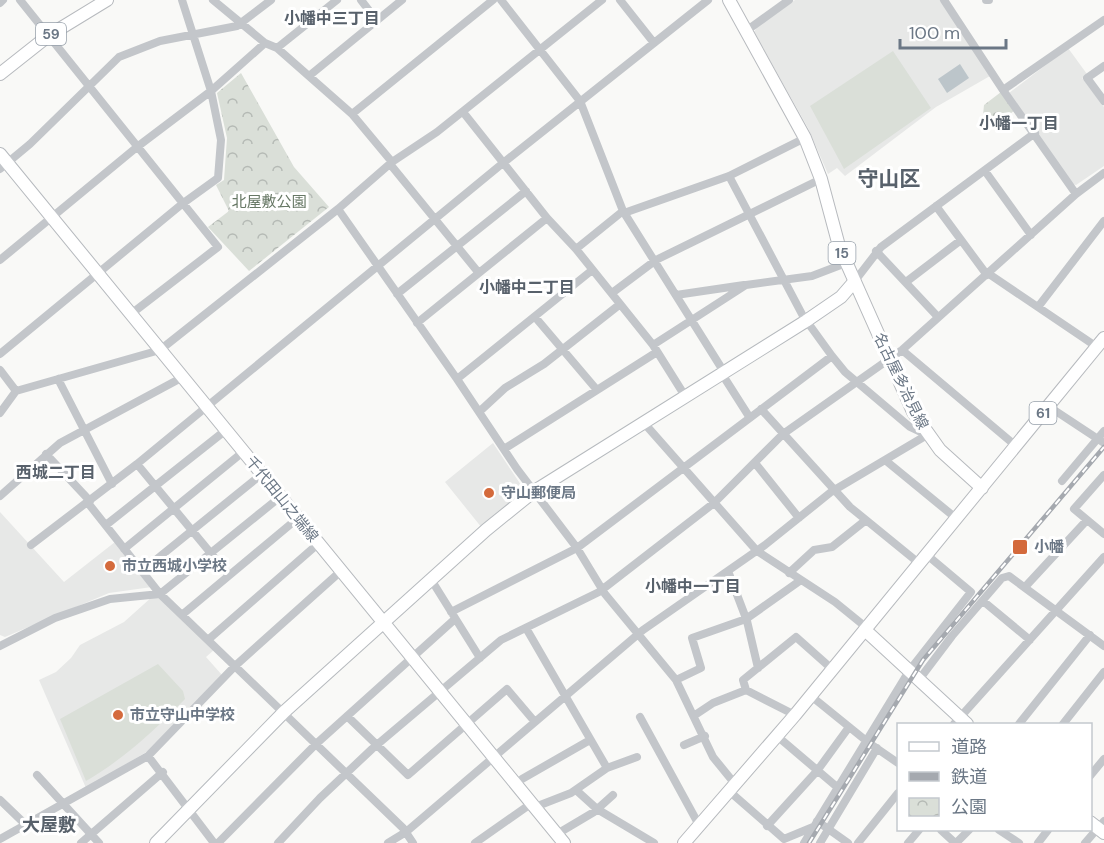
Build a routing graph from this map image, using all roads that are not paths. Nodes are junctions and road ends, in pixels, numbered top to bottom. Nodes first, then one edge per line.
1 (20, 0) edge
2 (107, 0) edge
3 (182, 0) edge
4 (213, 0) edge
5 (271, 0) edge
6 (337, 0) edge
7 (361, 0) edge
8 (402, 0) edge
9 (493, 0) edge
10 (501, 0) edge
11 (602, 0) edge
12 (620, 0) edge
13 (708, 0) edge
14 (729, 0) edge
15 (789, 0) edge
16 (944, 0) edge
17 (1104, 20) edge
18 (377, 21) junction
19 (242, 23) junction
20 (746, 31) junction
21 (193, 35) junction
22 (48, 36) junction
23 (265, 43) junction
24 (654, 43) junction
25 (277, 48) junction
26 (540, 48) junction
27 (1104, 66) edge
28 (0, 74) edge
29 (309, 76) junction
30 (88, 86) junction
31 (1003, 90) junction
32 (211, 91) junction
33 (580, 101) junction
34 (1104, 101) edge
35 (463, 112) junction
36 (352, 114) junction
37 (1035, 133) junction
38 (805, 138) junction
39 (137, 147) junction
40 (2, 162) edge
41 (391, 163) junction
42 (503, 163) junction
43 (985, 171) junction
44 (1104, 173) edge
45 (729, 176) junction
46 (821, 178) junction
47 (526, 191) junction
48 (1076, 194) junction
49 (182, 204) junction
50 (936, 206) junction
51 (338, 209) junction
52 (623, 212) junction
53 (749, 214) junction
54 (52, 217) junction
55 (547, 218) junction
56 (434, 220) junction
57 (1104, 221) edge
58 (1031, 234) junction
59 (961, 240) junction
60 (456, 246) junction
61 (576, 249) junction
62 (876, 251) junction
63 (0, 260) edge
64 (656, 260) junction
65 (846, 263) junction
66 (377, 266) junction
67 (591, 271) junction
68 (478, 272) junction
69 (98, 274) junction
70 (988, 274) junction
71 (784, 280) junction
72 (854, 282) junction
73 (906, 282) junction
74 (746, 285) junction
75 (612, 293) junction
76 (397, 294) junction
77 (676, 295) junction
78 (619, 305) junction
79 (1038, 307) junction
80 (131, 314) junction
81 (535, 316) junction
82 (938, 318) junction
83 (693, 321) junction
84 (806, 321) junction
85 (417, 323) junction
86 (1100, 343) edge
87 (564, 348) junction
88 (655, 348) junction
89 (160, 350) junction
90 (902, 350) junction
91 (0, 354) edge
92 (832, 356) junction
93 (889, 359) junction
94 (0, 370) edge
95 (723, 373) junction
96 (183, 378) junction
97 (58, 379) junction
98 (457, 379) junction
99 (856, 382) junction
100 (597, 390) junction
101 (16, 391) junction
102 (685, 396) junction
103 (206, 406) junction
104 (1048, 406) junction
105 (761, 409) junction
106 (479, 412) junction
107 (0, 413) edge
108 (750, 418) junction
109 (644, 423) junction
110 (225, 430) junction
111 (84, 431) junction
112 (783, 434) junction
113 (927, 435) junction
114 (1102, 438) edge
115 (1016, 446) junction
116 (504, 449) junction
117 (243, 452) junction
118 (46, 454) junction
119 (885, 460) junction
120 (754, 463) junction
121 (137, 464) junction
122 (684, 469) junction
123 (262, 474) junction
124 (1104, 475) edge
125 (1062, 481) dead end
126 (112, 484) junction
127 (154, 486) junction
128 (983, 489) junction
129 (834, 490) junction
130 (533, 492) junction
131 (0, 496) edge
132 (280, 496) junction
133 (89, 502) junction
134 (714, 503) junction
135 (173, 508) junction
136 (298, 518) junction
137 (799, 518) junction
138 (957, 519) junction
139 (1087, 519) junction
140 (866, 520) junction
141 (106, 525) junction
142 (192, 531) junction
143 (1104, 534) edge
144 (319, 543) junction
145 (31, 545) dead end
146 (577, 548) junction
147 (124, 549) junction
148 (757, 551) junction
149 (210, 553) junction
150 (1104, 557) edge
151 (923, 560) junction
152 (142, 571) junction
153 (341, 571) junction
154 (728, 571) junction
155 (789, 573) junction
156 (228, 574) junction
157 (801, 580) junction
158 (432, 581) junction
159 (1024, 587) junction
160 (602, 589) junction
161 (160, 594) junction
162 (983, 601) junction
163 (1057, 611) junction
164 (183, 614) junction
165 (453, 615) junction
166 (746, 619) junction
167 (384, 623) junction
168 (526, 628) junction
169 (866, 629) junction
170 (638, 634) junction
171 (1090, 635) junction
172 (209, 639) junction
173 (1030, 640) junction
174 (0, 646) edge
175 (1104, 646) edge
176 (412, 658) junction
177 (480, 658) junction
178 (235, 666) junction
179 (758, 668) junction
180 (832, 669) junction
181 (909, 672) junction
182 (1104, 672) edge
183 (676, 680) junction
184 (918, 681) junction
185 (746, 690) junction
186 (441, 692) junction
187 (565, 696) junction
188 (811, 696) junction
189 (284, 712) junction
190 (695, 715) junction
191 (347, 716) junction
192 (795, 716) junction
193 (640, 717) dead end
194 (536, 722) junction
195 (960, 722) edge
196 (1020, 723) edge
197 (1064, 723) edge
198 (466, 724) junction
199 (849, 727) junction
200 (705, 736) junction
201 (777, 736) junction
202 (590, 740) junction
203 (866, 741) junction
204 (316, 744) junction
205 (377, 745) junction
206 (684, 745) dead end
207 (877, 748) junction
208 (148, 756) junction
209 (494, 757) junction
210 (637, 757) dead end
211 (1104, 759) edge
212 (897, 762) edge
213 (607, 768) junction
214 (817, 771) junction
215 (163, 772) junction
216 (346, 773) junction
217 (1092, 774) edge
218 (38, 775) dead end
219 (522, 779) dead end
220 (732, 787) junction
221 (837, 787) junction
222 (576, 790) junction
223 (897, 794) edge
224 (613, 795) dead end
225 (0, 800) edge
226 (63, 803) junction
227 (533, 805) junction
228 (189, 809) junction
229 (597, 809) junction
230 (26, 824) junction
231 (815, 824) junction
232 (699, 825) junction
233 (767, 826) junction
234 (1099, 826) edge
235 (829, 828) junction
236 (406, 831) junction
237 (918, 831) edge
238 (942, 831) edge
239 (968, 831) edge
240 (1001, 831) edge
241 (1047, 831) edge
242 (91, 833) junction
243 (0, 839) edge
244 (559, 839) edge
245 (782, 841) edge
246 (81, 843) edge
247 (99, 843) edge
248 (156, 843) edge
249 (216, 843) edge
250 (278, 843) edge
251 (388, 843) edge
252 (414, 843) edge
253 (475, 843) edge
254 (654, 843) edge
255 (684, 843) edge
256 (804, 843) edge
257 (820, 843) edge
258 (848, 843) edge
259 (858, 843) edge
260 (908, 843) edge
261 (956, 843) edge
262 (1019, 843) edge
263 (1038, 843) edge
264 (1085, 843) edge

1 - 22 street
2 - 22 street, 59
3 - 21 street
4 - 19 street
5 - 19 street
6 - 25 street
7 - 18 street
8 - 18 street
9 - 36 street
10 - 26 street
11 - 26 street
12 - 24 street
13 - 24 street
14 - 20 street, 名古屋多治見線 / 15
15 - 20 street
16 - 31 street
17 - 31 street
18 - 29 street
19 - 21 street
19 - 23 street
20 - 38 street, 名古屋多治見線 / 15
21 - 30 street
21 - 32 street
22 - 28 street, 59
22 - 30 street
23 - 25 street
23 - 32 street
24 - 33 street
25 - 29 street
26 - 33 street
26 - 35 street
27 - 34 street
29 - 36 street
30 - 39 street
30 - 40 street
31 - 37 street
32 - 39 street
32 - 49 street
33 - 42 street
33 - 52 street
35 - 41 street
35 - 42 street
36 - 41 street
37 - 43 street
37 - 48 street
38 - 45 street
38 - 46 street, 名古屋多治見線 / 15
39 - 49 street
39 - 54 street
40 - 54 street, 千代田山之端線
41 - 51 street
41 - 56 street
42 - 47 street
42 - 56 street
43 - 50 street
43 - 58 street
44 - 48 street
45 - 52 street
45 - 53 street
46 - 53 street
46 - 65 street, 名古屋多治見線 / 15
47 - 55 street
47 - 60 street
48 - 58 street
49 - 69 street
49 - 80 street
50 - 59 street
50 - 62 street
51 - 66 street
51 - 89 street
52 - 61 street
52 - 64 street
53 - 64 street
53 - 71 street
54 - 63 street
54 - 69 street, 千代田山之端線
55 - 61 street
55 - 68 street
56 - 60 street
56 - 66 street
57 - 79 street
58 - 70 street
59 - 70 street
59 - 73 street
60 - 68 street
60 - 76 street
61 - 67 street
62 - 72 street
62 - 73 street
64 - 75 street
64 - 77 street
65 - 71 street
65 - 72 street, 名古屋多治見線 / 15
66 - 76 street
66 - 103 street
67 - 75 street
67 - 81 street
68 - 85 street
69 - 80 street, 千代田山之端線
69 - 91 street
70 - 79 street
70 - 82 street
71 - 74 street
71 - 84 street
72 - 84 street
72 - 93 street, 名古屋多治見線 / 15
73 - 82 street
74 - 77 street
74 - 83 street
75 - 78 street
76 - 85 street
77 - 83 street
78 - 87 street
78 - 88 street
79 - 86 street
80 - 89 street, 千代田山之端線
81 - 87 street
81 - 98 street
82 - 90 street
83 - 88 street
83 - 95 street
84 - 92 street
84 - 95 street
85 - 98 street
86 - 104 street, 61
87 - 100 street
87 - 106 street
88 - 100 street
88 - 102 street
89 - 96 street, 千代田山之端線
89 - 97 street
90 - 93 street
90 - 115 street
92 - 99 street
92 - 105 street
93 - 99 street
93 - 113 street, 名古屋多治見線 / 15
94 - 101 street
95 - 102 street
95 - 108 street
96 - 103 street, 千代田山之端線
96 - 111 street
97 - 101 street
97 - 111 street
98 - 106 street
99 - 112 street
99 - 113 street
100 - 116 street
101 - 107 street
102 - 109 street
103 - 110 street, 千代田山之端線
103 - 121 street
104 - 114 street
104 - 115 street, 61
105 - 108 street
105 - 112 street
106 - 116 street
108 - 122 street
109 - 122 street
109 - 130 street
110 - 117 street, 千代田山之端線
110 - 127 street
111 - 118 street
111 - 126 street
112 - 120 street
112 - 129 street
113 - 119 street
113 - 128 street, 名古屋多治見線 / 15
114 - 125 street
115 - 128 street, 61
116 - 130 street
117 - 123 street, 千代田山之端線
117 - 135 street
118 - 131 street
118 - 133 street
119 - 129 street
119 - 138 street
120 - 134 street
120 - 137 street
121 - 126 street
121 - 127 street
122 - 134 street
122 - 146 street
123 - 132 street, 千代田山之端線
123 - 142 street
124 - 139 street
126 - 133 street
127 - 135 street
127 - 141 street
128 - 138 street
129 - 137 street
129 - 140 street
130 - 146 street
130 - 158 street
132 - 136 street, 千代田山之端線
132 - 149 street
133 - 141 street
133 - 145 street
134 - 148 street
134 - 160 street
135 - 142 street
135 - 147 street
136 - 144 street, 千代田山之端線
136 - 156 street
137 - 148 street
138 - 151 street
139 - 143 street
139 - 159 street
140 - 151 street
140 - 155 street
141 - 147 street
142 - 149 street
142 - 152 street
144 - 153 street, 千代田山之端線
144 - 172 street
146 - 160 street
146 - 165 street
147 - 152 street
148 - 154 street
148 - 155 street
149 - 156 street
149 - 161 street
150 - 163 street
151 - 169 street
151 - 181 street
152 - 161 street
153 - 167 street, 千代田山之端線
153 - 178 street
154 - 166 street
154 - 170 street
155 - 157 street
156 - 164 street
157 - 166 street
157 - 169 street
158 - 165 street
158 - 167 street
159 - 162 street
159 - 163 street
160 - 168 street
160 - 170 street
161 - 164 street
161 - 174 street
162 - 173 street
162 - 184 street
163 - 171 street
163 - 173 street
164 - 172 street
165 - 176 street
165 - 177 street
166 - 179 street
166 - 183 street
167 - 176 street, 千代田山之端線
167 - 189 street
168 - 177 street
168 - 187 street
169 - 180 street
169 - 181 street
170 - 183 street
170 - 187 street
171 - 175 street
171 - 196 street
172 - 178 street
173 - 195 street
176 - 186 street, 千代田山之端線
176 - 191 street
177 - 186 street
178 - 189 street
178 - 208 street
179 - 180 street
179 - 185 street
180 - 188 street
181 - 184 street
181 - 203 street
182 - 197 street
183 - 190 street
184 - 195 street
185 - 190 street
185 - 192 street
186 - 198 street, 千代田山之端線
186 - 205 street
187 - 194 street
187 - 202 street
188 - 192 street
188 - 199 street
189 - 204 street
189 - 228 street
190 - 200 street
191 - 204 street
191 - 205 street
192 - 201 street
193 - 232 street
194 - 198 street
194 - 209 street
198 - 205 street
198 - 209 street, 千代田山之端線
199 - 203 street
199 - 214 street
200 - 206 street
200 - 220 street
201 - 214 street
201 - 220 street
202 - 213 street
202 - 219 street
203 - 207 street
203 - 221 street
204 - 216 street
204 - 249 street
205 - 216 street
207 - 212 street
207 - 235 street
208 - 215 street
208 - 226 street
209 - 227 street, 千代田山之端線
209 - 236 street
210 - 213 street
211 - 217 street
213 - 222 street
214 - 221 street
214 - 233 street
215 - 228 street
215 - 242 street
216 - 236 street
216 - 250 street
218 - 226 street
220 - 232 street
220 - 233 street
221 - 231 street
222 - 227 street
222 - 229 street
223 - 259 street
224 - 229 street
225 - 230 street
226 - 230 street
226 - 242 street
227 - 244 street, 千代田山之端線
227 - 253 street
228 - 248 street
228 - 249 street
229 - 244 street
229 - 254 street
230 - 243 street
231 - 235 street
231 - 245 street
231 - 256 street
232 - 255 street
233 - 245 street
234 - 264 street
235 - 257 street
235 - 258 street
236 - 251 street
236 - 252 street
237 - 260 street
238 - 261 street
239 - 261 street
240 - 262 street
241 - 263 street
242 - 246 street
242 - 247 street

